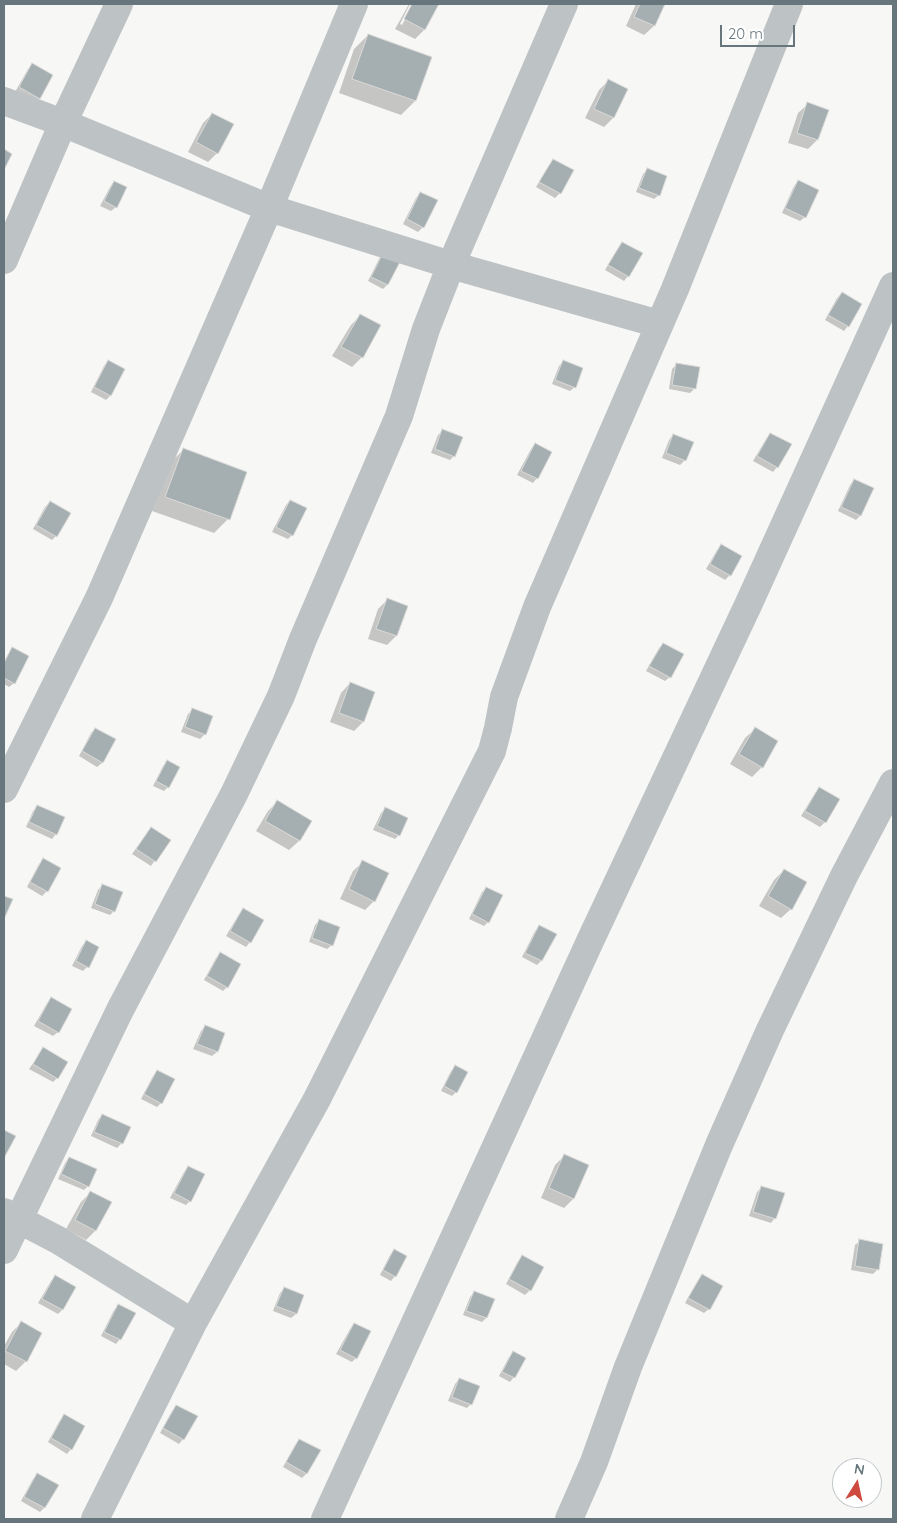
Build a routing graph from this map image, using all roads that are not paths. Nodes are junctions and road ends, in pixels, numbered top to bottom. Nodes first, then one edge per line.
1 (119, 4) edge
2 (354, 4) edge
3 (564, 4) edge
4 (789, 4) edge
5 (4, 101) edge
6 (63, 123) junction
7 (269, 208) junction
8 (4, 260) edge
9 (451, 265) junction
10 (893, 286) edge
11 (659, 324) junction
12 (893, 783) edge
13 (4, 789) edge
14 (11, 1217) edge
15 (4, 1250) edge
16 (193, 1323) junction
17 (95, 1519) edge
18 (325, 1519) edge
19 (570, 1519) edge

1 - 6 street
2 - 7 street
3 - 9 street
4 - 11 street
5 - 6 street
6 - 7 street
6 - 8 street
7 - 9 street
7 - 13 street
9 - 11 street
9 - 14 street
10 - 18 street
11 - 16 street
12 - 19 street
14 - 15 street
14 - 16 street
16 - 17 street

